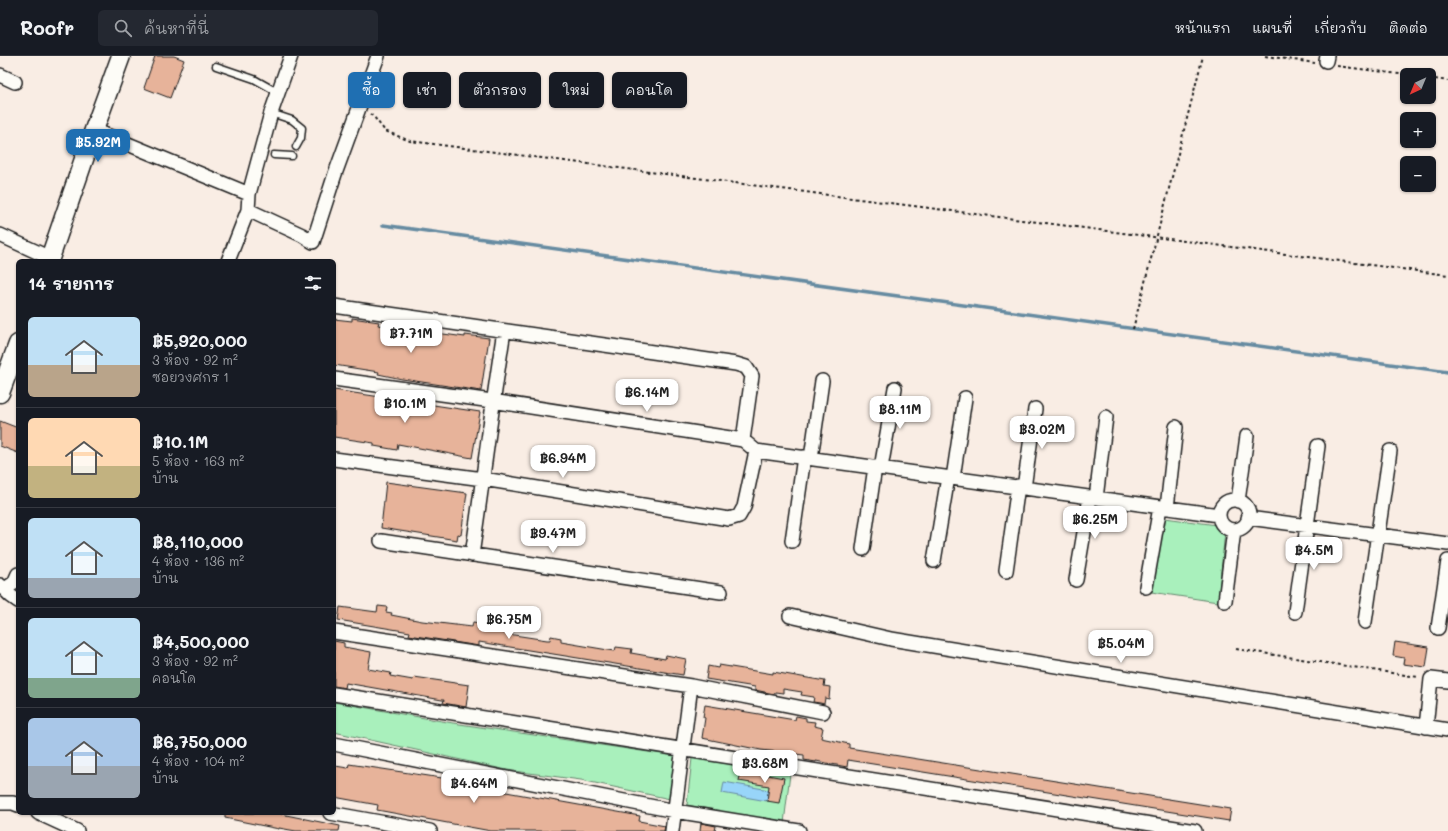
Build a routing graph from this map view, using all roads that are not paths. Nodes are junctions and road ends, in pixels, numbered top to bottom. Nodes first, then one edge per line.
1 (121, 56) edge
2 (291, 56) edge
3 (378, 56) edge
4 (216, 66) dead end
5 (0, 75) edge
6 (15, 82) dead end
7 (279, 93) junction
8 (271, 113) junction
9 (94, 130) junction
10 (296, 147) dead end
11 (274, 155) dead end
12 (292, 156) dead end
13 (249, 194) junction
14 (248, 210) junction
15 (0, 235) edge
16 (47, 259) edge
17 (49, 259) edge
18 (229, 259) edge
19 (336, 306) edge
20 (504, 331) junction
21 (16, 349) edge
22 (336, 379) edge
23 (822, 381) dead end
24 (895, 388) dead end
25 (0, 393) edge
26 (965, 398) dead end
27 (492, 401) junction
28 (1035, 409) dead end
29 (1106, 417) dead end
30 (1176, 428) dead end
31 (1247, 436) dead end
32 (743, 440) junction
33 (1318, 446) dead end
34 (756, 451) junction
35 (1390, 451) dead end
36 (808, 457) junction
37 (336, 459) edge
38 (878, 468) junction
39 (951, 478) junction
40 (483, 479) junction
41 (1021, 487) junction
42 (1093, 498) junction
43 (1238, 501) junction
44 (1164, 507) junction
45 (1219, 515) junction
46 (1248, 518) junction
47 (1308, 526) junction
48 (1234, 530) junction
49 (1377, 535) junction
50 (381, 541) dead end
51 (792, 541) dead end
52 (1448, 544) edge
53 (863, 549) dead end
54 (472, 555) junction
55 (934, 561) dead end
56 (1448, 561) edge
57 (1006, 571) dead end
58 (16, 578) edge
59 (1076, 580) dead end
60 (1146, 587) dead end
61 (721, 592) dead end
62 (7, 593) edge
63 (1225, 601) dead end
64 (1295, 612) dead end
65 (790, 616) dead end
66 (1365, 622) dead end
67 (1438, 628) dead end
68 (336, 632) edge
69 (1448, 681) edge
70 (691, 686) junction
71 (336, 694) edge
72 (823, 712) dead end
73 (1426, 727) junction
74 (1448, 730) edge
75 (336, 744) edge
76 (683, 749) junction
77 (0, 803) edge
78 (16, 804) edge
79 (675, 811) junction
80 (336, 814) edge
81 (42, 815) edge
82 (77, 831) edge
83 (430, 831) edge
84 (672, 831) edge
85 (799, 831) edge
86 (1195, 831) edge

1 - 9 street
2 - 7 street
3 - 14 street
4 - 7 lane
5 - 6 street
7 - 8 street
8 - 10 lane
8 - 13 street
9 - 13 street
9 - 17 street
11 - 12 lane
13 - 14 street
14 - 18 street
15 - 16 street
19 - 20 street
20 - 27 street
20 - 32 street
21 - 25 street
22 - 27 street
23 - 36 street
24 - 38 street
26 - 39 street
27 - 32 street
27 - 40 street
28 - 41 street
29 - 42 street
30 - 44 street
31 - 43 street
32 - 34 street
33 - 47 street
34 - 36 street
34 - 40 street
35 - 49 street
36 - 38 street
36 - 51 street
37 - 40 street
38 - 39 street
38 - 53 street
39 - 41 street
39 - 55 street
40 - 54 street
41 - 42 street
41 - 57 street
42 - 44 street
42 - 59 street
43 - 45 street
43 - 46 street
44 - 45 street
44 - 60 street
45 - 48 street
46 - 47 street
46 - 48 street
47 - 49 street
47 - 64 street
48 - 63 street
49 - 52 street
49 - 66 street
50 - 54 street
54 - 61 street
56 - 67 street
58 - 62 street
65 - 73 street
68 - 70 street
69 - 73 street
70 - 72 street
70 - 76 street
71 - 76 street
73 - 74 street
75 - 79 street
76 - 79 street
76 - 86 street
77 - 78 street
79 - 84 street
79 - 85 street
80 - 83 street
81 - 82 street

